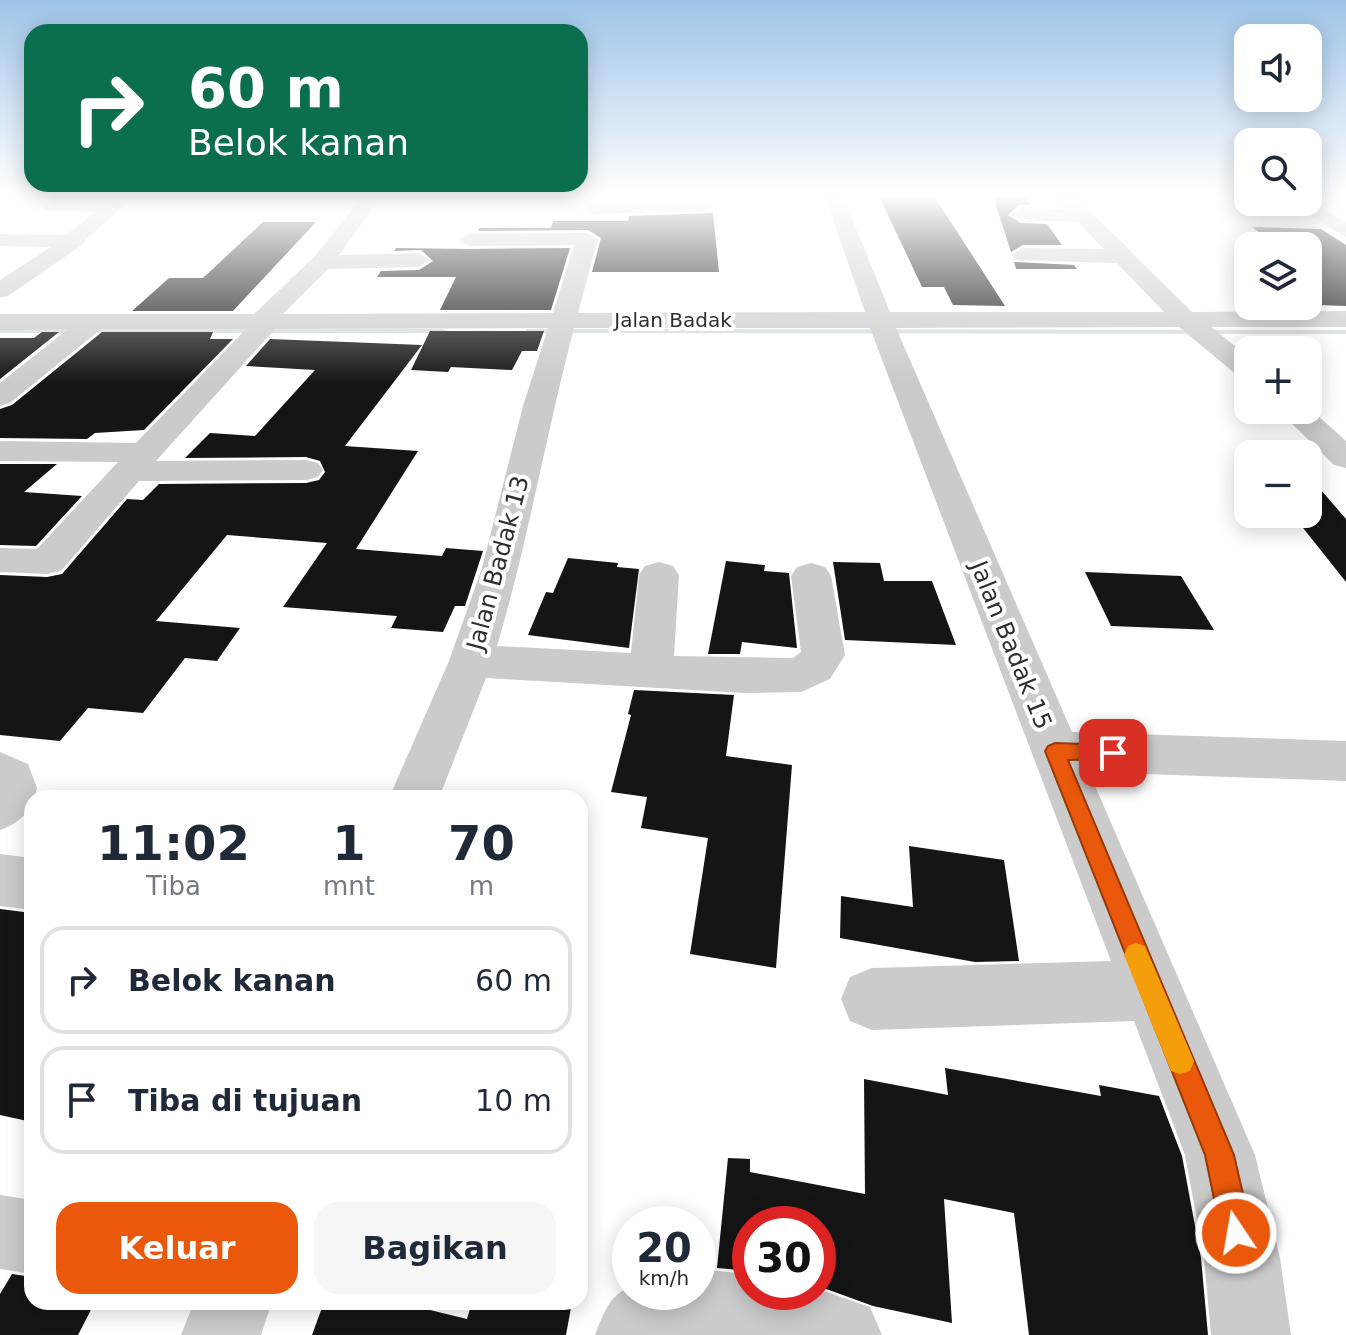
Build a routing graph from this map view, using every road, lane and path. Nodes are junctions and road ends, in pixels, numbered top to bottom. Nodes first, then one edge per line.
1 (49, 258) edge
2 (325, 258) edge
3 (581, 258) edge
4 (857, 258) edge
5 (1126, 258) edge
6 (419, 260) dead end
7 (322, 262) junction
8 (0, 291) edge
9 (1185, 319) junction
10 (1346, 319) edge
11 (880, 320) junction
12 (265, 321) junction
13 (561, 321) junction
14 (0, 322) edge
15 (94, 322) junction
16 (1234, 359) edge
17 (0, 397) edge
18 (1308, 424) edge
19 (0, 451) edge
20 (1346, 458) edge
21 (137, 462) junction
22 (306, 470) dead end
23 (0, 560) edge
24 (659, 575) dead end
25 (811, 576) dead end
26 (471, 661) junction
27 (651, 671) junction
28 (1055, 751) junction
29 (1346, 761) edge
30 (0, 773) edge
31 (417, 790) edge
32 (0, 808) edge
33 (0, 880) edge
34 (24, 883) edge
35 (1151, 990) junction
36 (872, 999) dead end
37 (0, 1232) edge
38 (24, 1236) edge
39 (230, 1310) edge
40 (221, 1335) edge
41 (635, 1335) edge
42 (842, 1335) edge
43 (1251, 1335) edge

1 - 8 street
2 - 7 street
3 - 13 street, Jalan Badak 13
4 - 11 street, Jalan Badak 15
5 - 9 street
6 - 7 street
7 - 12 street
9 - 10 street, Jalan Badak
9 - 11 street, Jalan Badak
9 - 16 street
11 - 13 street, Jalan Badak
11 - 28 street, Jalan Badak 15
12 - 13 street, Jalan Badak
12 - 15 street, Jalan Badak
12 - 21 street
13 - 26 street, Jalan Badak 13
14 - 15 street, Jalan Badak
15 - 17 street
18 - 20 street
19 - 21 street
21 - 22 street
21 - 23 street
24 - 27 street
25 - 27 street
26 - 27 street
26 - 31 street, Jalan Badak 13
28 - 29 street
28 - 35 street, Jalan Badak 15
30 - 32 street
33 - 34 street
35 - 36 street
35 - 43 street, Jalan Badak 15
37 - 38 street
39 - 40 street
41 - 42 street

